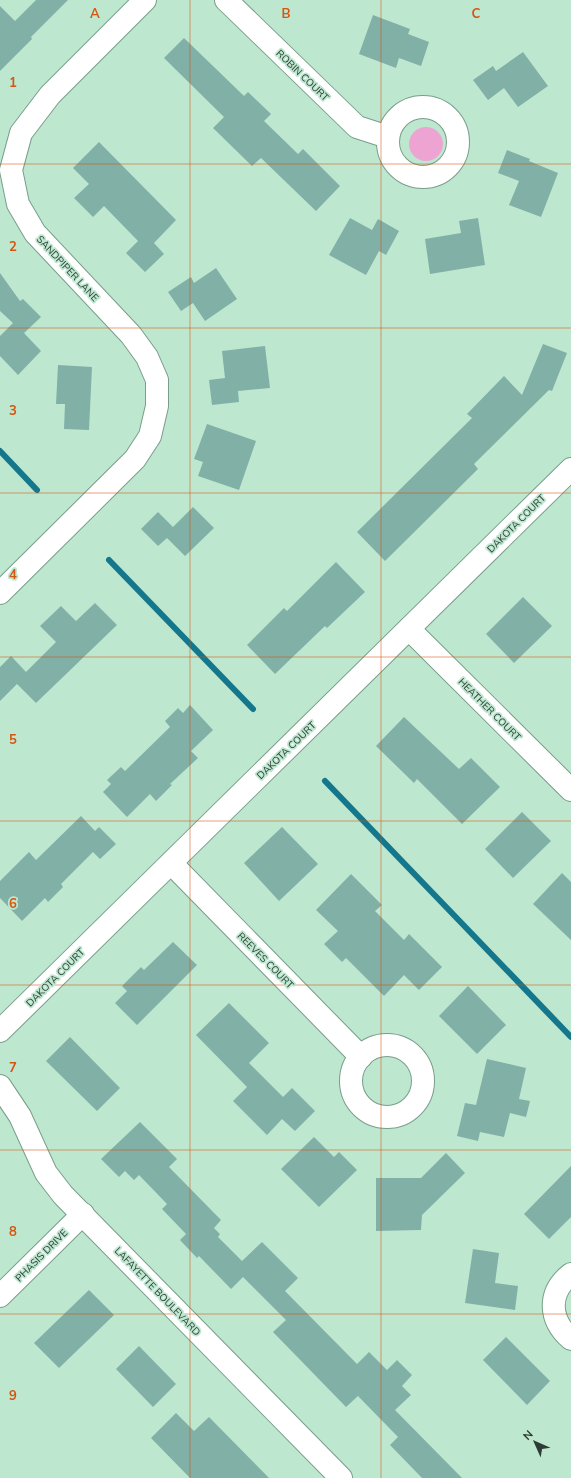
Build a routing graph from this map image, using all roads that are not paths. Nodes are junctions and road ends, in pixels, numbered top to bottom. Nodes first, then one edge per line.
1 (145, 0) edge
2 (226, 0) edge
3 (388, 137) dead end
4 (571, 469) edge
5 (0, 593) edge
6 (409, 629) junction
7 (571, 790) edge
8 (171, 863) junction
9 (0, 1031) edge
10 (361, 1057) dead end
11 (0, 1086) edge
12 (82, 1214) junction
13 (571, 1274) edge
14 (0, 1296) edge
15 (571, 1339) edge
16 (341, 1478) edge

1 - 5 street, SANDPIPER LANE
2 - 3 street, ROBIN COURT
4 - 6 street, DAKOTA COURT
6 - 7 street, HEATHER COURT
6 - 8 street, DAKOTA COURT
8 - 9 street, DAKOTA COURT
8 - 10 street, REEVES COURT
11 - 12 street, LAFAYETTE BOULEVARD
12 - 14 street, PHASIS DRIVE
12 - 16 street, LAFAYETTE BOULEVARD
13 - 15 street

